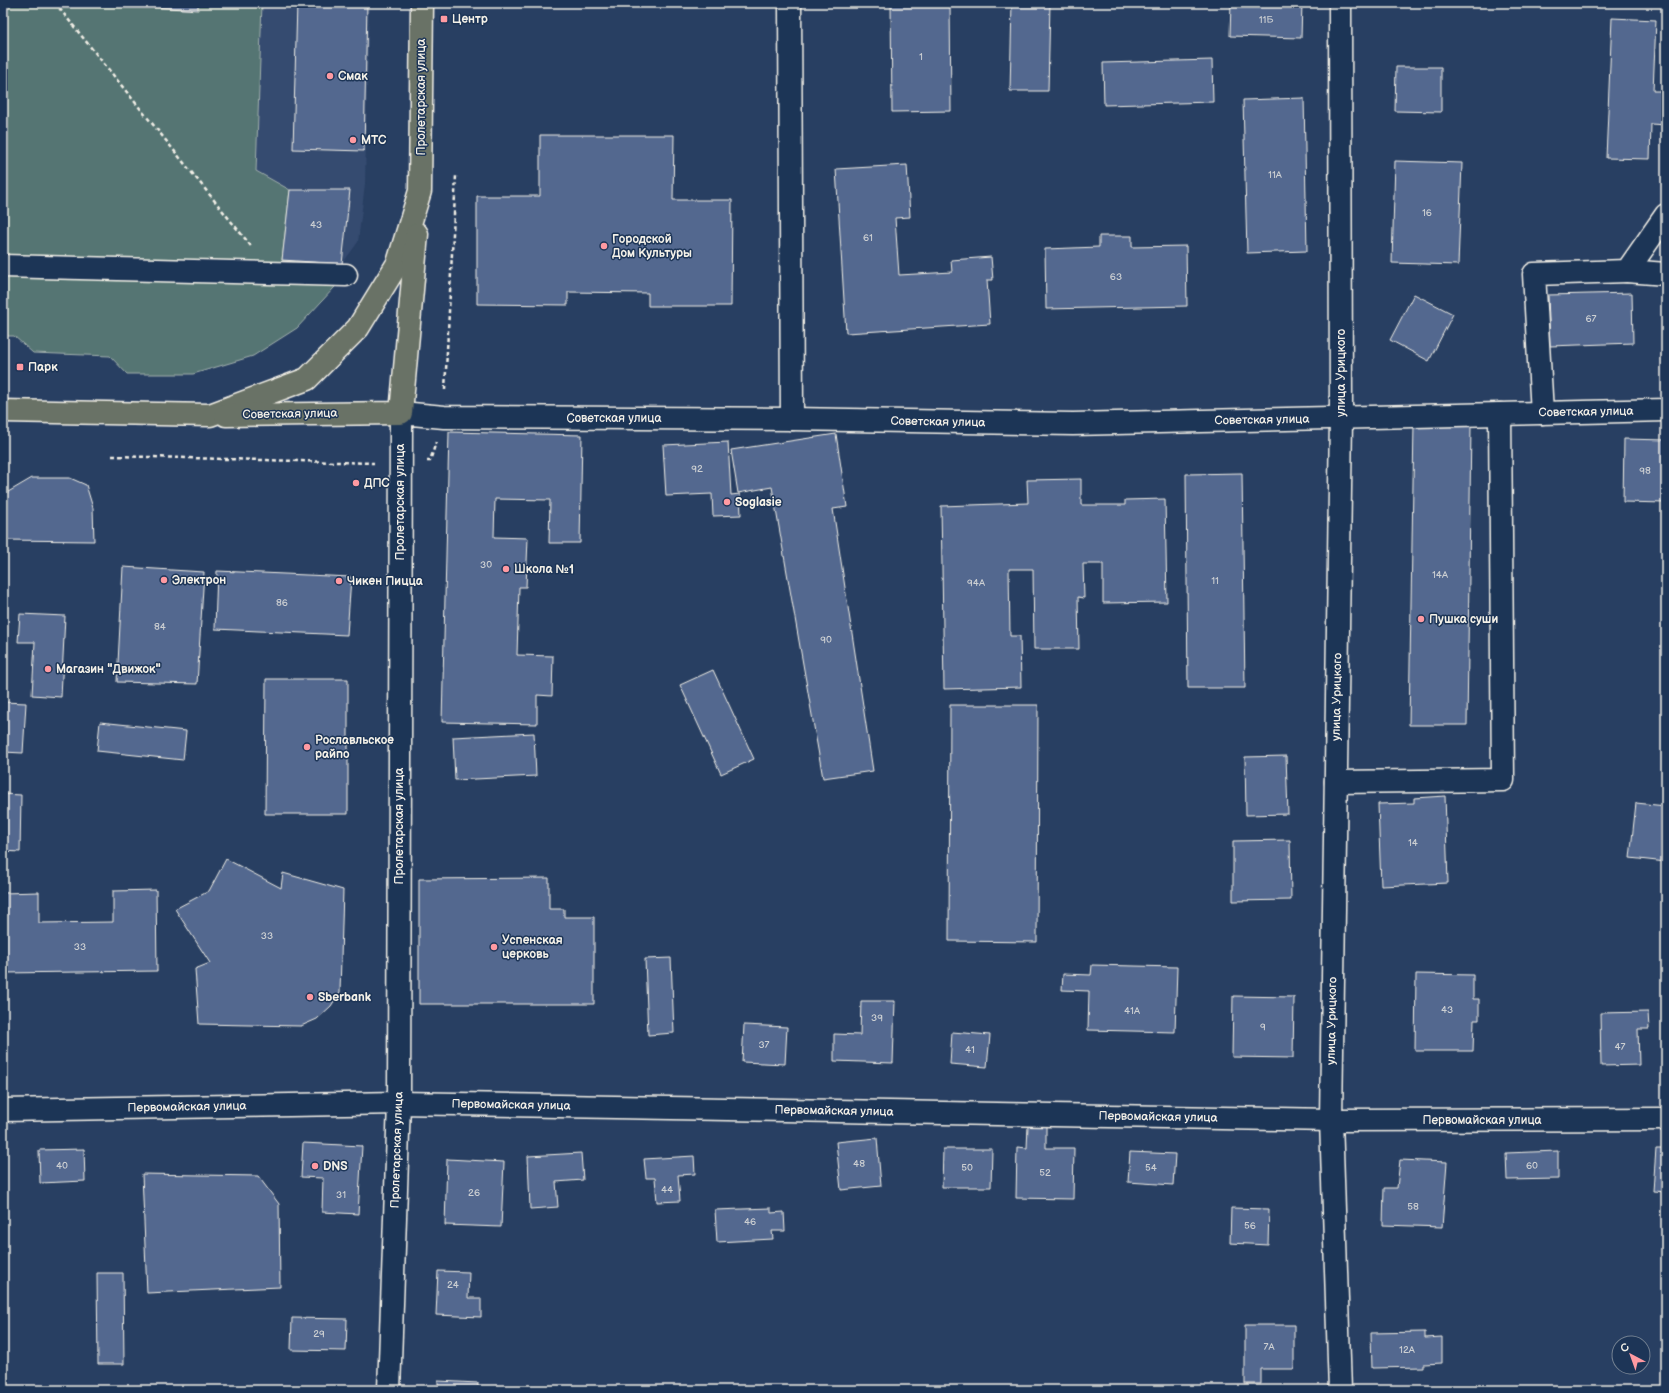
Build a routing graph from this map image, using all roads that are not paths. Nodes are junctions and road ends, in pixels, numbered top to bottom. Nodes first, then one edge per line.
1 (422, 3) edge
2 (790, 3) edge
3 (1340, 3) edge
4 (420, 191) junction
5 (1666, 215) edge
6 (3, 266) edge
7 (1627, 271) junction
8 (1666, 274) edge
9 (346, 275) dead end
10 (307, 379) joint
11 (1666, 410) edge
12 (3, 411) edge
13 (401, 413) junction
14 (1542, 413) junction
15 (1500, 414) junction
16 (210, 415) junction
17 (1342, 418) junction
18 (792, 419) junction
19 (1336, 782) junction
20 (399, 1103) junction
21 (3, 1110) edge
22 (1666, 1119) edge
23 (1331, 1120) junction
24 (389, 1390) edge
25 (1340, 1390) edge

1 - 4 main road, Пролетарская улица
2 - 18 street
3 - 17 street, улица Урицкого
4 - 10 main road, Пролетарская улица
4 - 13 main road, Пролетарская улица
5 - 7 street
6 - 9 street
7 - 8 street
7 - 14 street
10 - 16 main road, Советская улица
11 - 14 street, Советская улица
12 - 16 main road, Советская улица
13 - 16 main road, Советская улица
13 - 18 street, Советская улица
13 - 20 street, Пролетарская улица
14 - 15 street, Советская улица
15 - 17 street, Советская улица
15 - 19 street
17 - 18 street, Советская улица
17 - 19 street, улица Урицкого
19 - 23 street, улица Урицкого
20 - 21 street, Первомайская улица
20 - 23 street, Первомайская улица
20 - 24 street, Пролетарская улица
22 - 23 street, Первомайская улица
23 - 25 street, улица Урицкого

